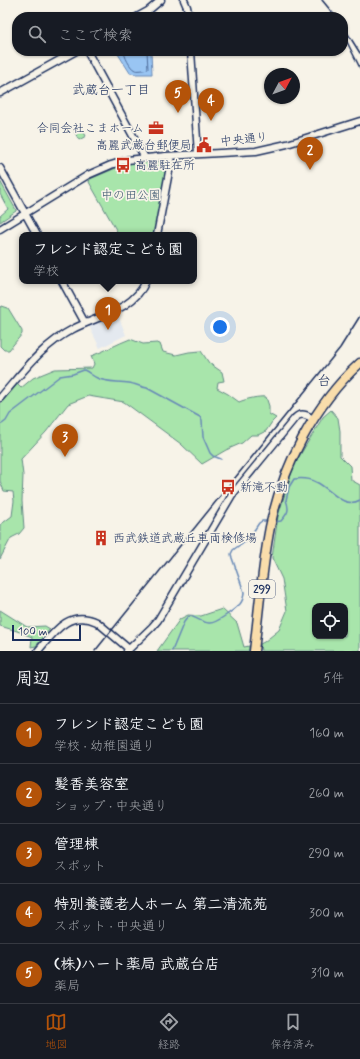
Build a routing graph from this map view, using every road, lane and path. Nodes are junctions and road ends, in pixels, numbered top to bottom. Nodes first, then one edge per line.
1 (161, 0) edge
2 (184, 0) edge
3 (146, 12) edge
4 (188, 12) edge
5 (67, 56) edge
6 (90, 56) edge
7 (191, 56) edge
8 (0, 93) edge
9 (360, 121) edge
10 (198, 154) junction
11 (172, 156) junction
12 (145, 158) junction
13 (0, 168) edge
14 (25, 214) junction
15 (0, 229) edge
16 (35, 232) edge
17 (158, 232) edge
18 (64, 284) edge
19 (144, 284) edge
20 (85, 323) junction
21 (360, 363) edge
22 (0, 398) edge
23 (313, 419) junction
24 (128, 650) edge
25 (38, 651) edge
26 (254, 651) edge

1 - 3 street
2 - 4 street
5 - 8 street
6 - 12 street
7 - 10 street
9 - 10 street, 中央通り
10 - 11 street, 中央通り
11 - 12 street, 中央通り
11 - 17 street
12 - 14 street, 中央通り
13 - 14 street
14 - 15 street, 中央通り
14 - 16 street
18 - 20 street
19 - 20 street
20 - 22 street
21 - 23 highway, 299
23 - 24 street
23 - 26 highway, 299
24 - 25 street

